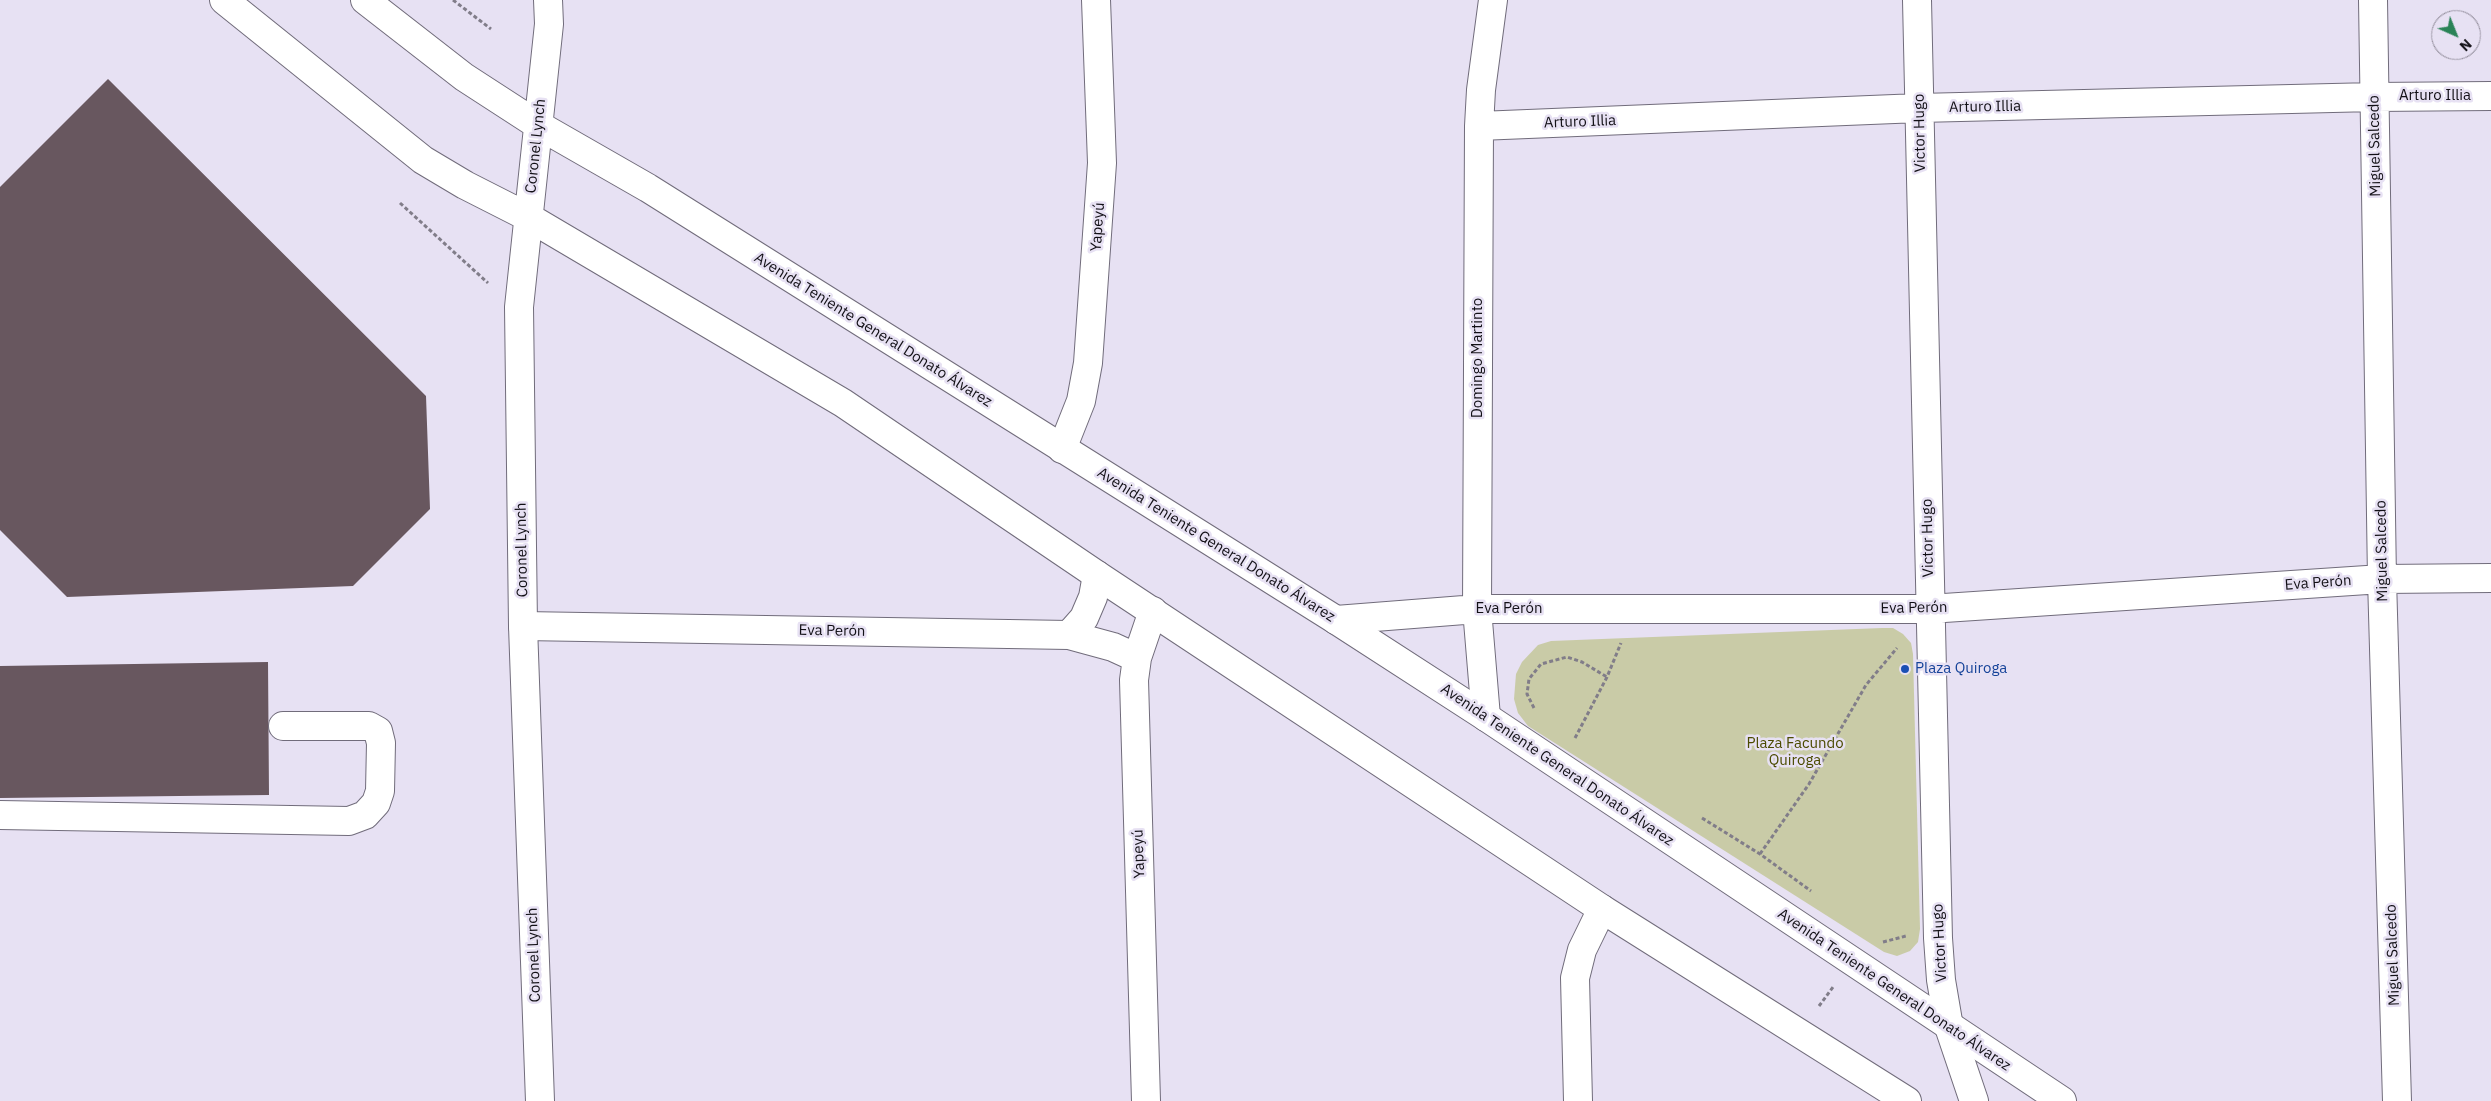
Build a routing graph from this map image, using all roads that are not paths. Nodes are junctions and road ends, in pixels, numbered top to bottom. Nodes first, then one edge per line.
1 (224, 0) edge
2 (365, 0) edge
3 (548, 0) edge
4 (1096, 0) edge
5 (1493, 0) edge
6 (1916, 0) edge
7 (2373, 0) edge
8 (2491, 96) edge
9 (2374, 97) junction
10 (1919, 108) junction
11 (538, 125) junction
12 (1479, 126) junction
13 (528, 218) junction
14 (1062, 449) junction
15 (1097, 574) junction
16 (2491, 578) edge
17 (2382, 579) junction
18 (1476, 609) junction
19 (1929, 609) junction
20 (1153, 610) junction
21 (1336, 620) junction
22 (523, 626) junction
23 (1069, 635) junction
24 (1137, 658) junction
25 (1486, 717) junction
26 (283, 726) dead end
27 (0, 815) edge
28 (1602, 909) junction
29 (1949, 1027) junction
30 (540, 1101) edge
31 (1146, 1101) edge
32 (1578, 1101) edge
33 (1907, 1101) edge
34 (1974, 1101) edge
35 (2062, 1101) edge
36 (2397, 1101) edge

1 - 13 street
2 - 11 street, Avenida Teniente General Donato Álvarez
3 - 11 street, Coronel Lynch
4 - 14 street, Yapeyú
5 - 12 street, Domingo Martinto
6 - 10 street, Victor Hugo
7 - 9 street, Miguel Salcedo
8 - 9 street, Arturo Illia
9 - 10 street, Arturo Illia
9 - 17 street, Miguel Salcedo
10 - 12 street, Arturo Illia
10 - 19 street, Victor Hugo
11 - 13 street, Coronel Lynch
11 - 14 street, Avenida Teniente General Donato Álvarez
12 - 18 street, Domingo Martinto
13 - 15 street
13 - 22 street, Coronel Lynch
14 - 21 street, Avenida Teniente General Donato Álvarez
15 - 20 street
15 - 23 street
16 - 17 street, Eva Perón
17 - 19 street, Eva Perón
17 - 36 street, Miguel Salcedo
18 - 19 street, Eva Perón
18 - 21 street, Eva Perón
18 - 25 street, Domingo Martinto
19 - 29 street, Victor Hugo
20 - 24 street, Yapeyú
20 - 28 street
21 - 25 street, Avenida Teniente General Donato Álvarez
22 - 23 street, Eva Perón
22 - 30 street, Coronel Lynch
23 - 24 street, Eva Perón
24 - 31 street, Yapeyú
25 - 29 street, Avenida Teniente General Donato Álvarez
26 - 27 street
28 - 32 street
28 - 33 street
29 - 34 street, Victor Hugo
29 - 35 street, Avenida Teniente General Donato Álvarez

